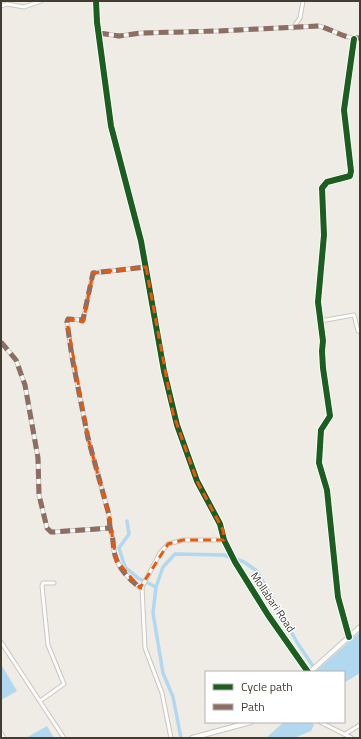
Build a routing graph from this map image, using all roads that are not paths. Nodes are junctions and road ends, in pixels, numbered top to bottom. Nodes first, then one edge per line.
1 (41, 1) edge
2 (96, 1) edge
3 (303, 1) edge
4 (1, 6) edge
5 (293, 28) junction
6 (99, 33) junction
7 (360, 38) edge
8 (354, 39) junction
9 (146, 267) junction
10 (320, 321) junction
11 (360, 332) edge
12 (1, 342) edge
13 (110, 528) junction
14 (224, 540) junction
15 (54, 583) dead end
16 (142, 587) junction
17 (360, 627) edge
18 (349, 637) junction
19 (1, 642) edge
20 (310, 671) edge
21 (40, 701) junction
22 (247, 723) edge
23 (322, 723) edge
24 (360, 725) edge
25 (1, 733) edge
26 (345, 734) junction
27 (4, 738) edge
28 (64, 738) edge
29 (171, 738) edge
30 (192, 738) edge
31 (352, 738) edge

1 - 4 street
2 - 6 street, Mollabari Road
3 - 5 street
5 - 6 street
5 - 8 street
6 - 9 street, Mollabari Road
7 - 8 street
8 - 10 street
9 - 13 street
9 - 14 street, Mollabari Road
10 - 11 street
10 - 18 street
12 - 13 street
13 - 16 street
14 - 16 street
14 - 20 street, Mollabari Road
15 - 21 street
16 - 29 street
17 - 18 street
18 - 20 street
19 - 21 street
21 - 28 street
22 - 30 street
23 - 26 street
24 - 26 street
25 - 27 street
26 - 31 street

